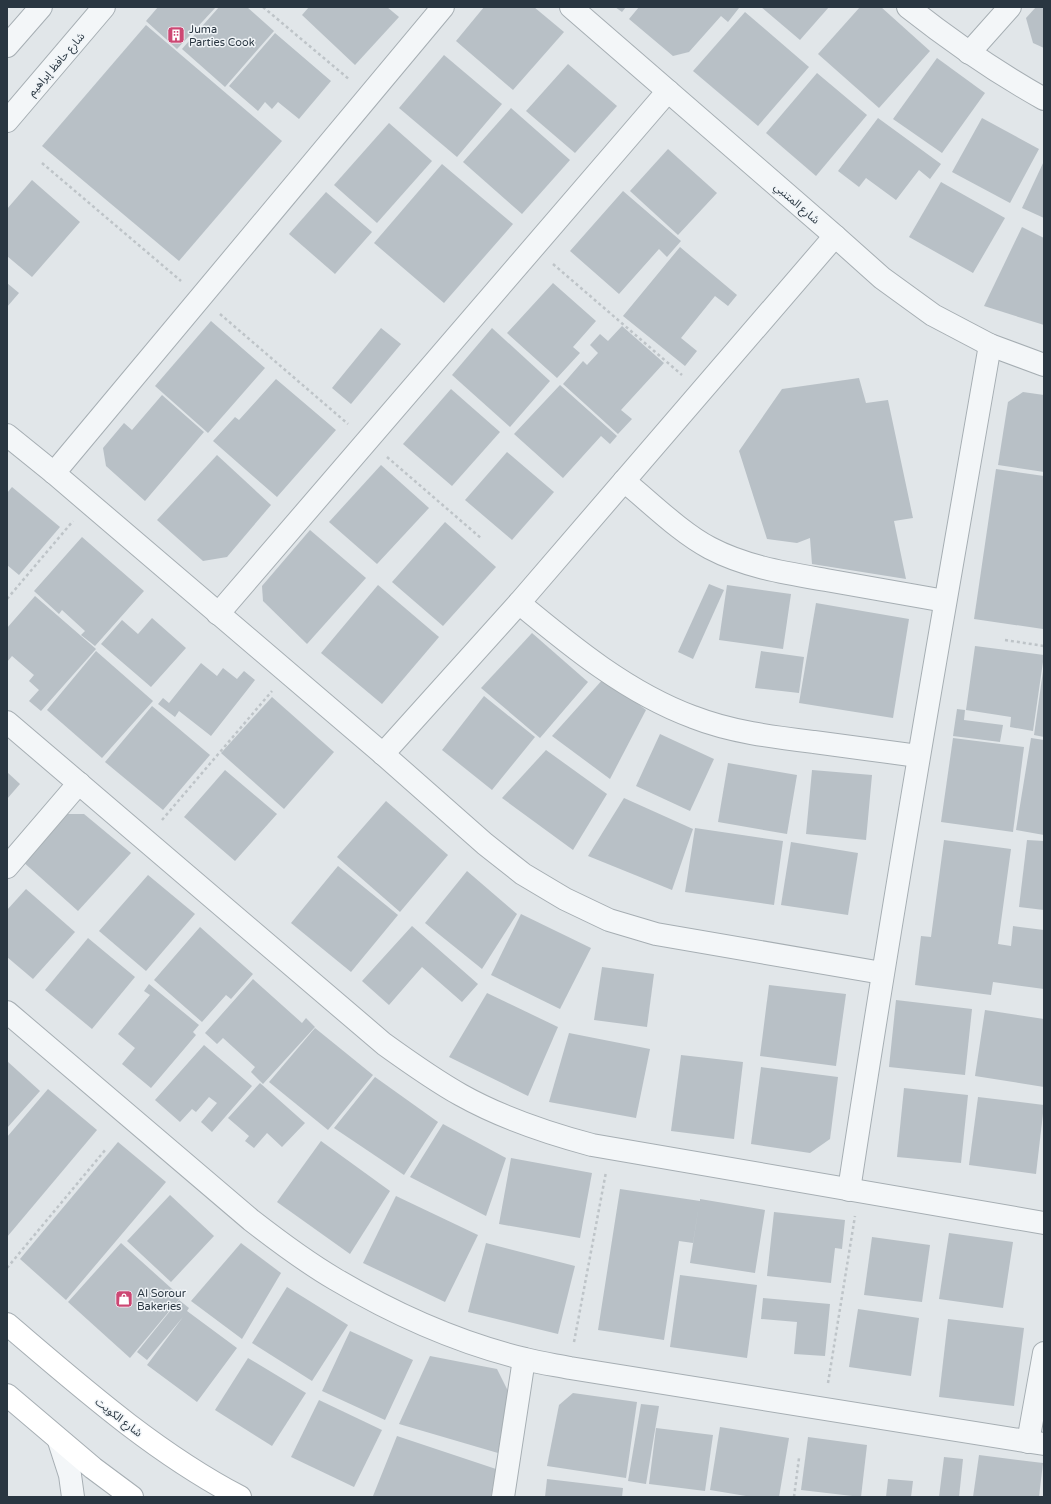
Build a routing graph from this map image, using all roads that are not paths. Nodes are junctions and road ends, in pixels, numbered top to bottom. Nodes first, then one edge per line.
1 (41, 7) edge
2 (104, 7) edge
3 (442, 7) edge
4 (571, 7) edge
5 (908, 7) edge
6 (1010, 7) edge
7 (7, 46) edge
8 (969, 53) junction
9 (668, 90) junction
10 (1044, 99) edge
11 (7, 121) edge
12 (835, 236) junction
13 (990, 345) junction
14 (1044, 365) edge
15 (7, 435) edge
16 (54, 473) junction
17 (624, 481) junction
18 (945, 601) junction
19 (519, 603) junction
20 (218, 614) junction
21 (7, 722) edge
22 (383, 754) junction
23 (918, 756) junction
24 (79, 783) junction
25 (7, 867) edge
26 (882, 973) junction
27 (7, 1012) edge
28 (854, 1191) junction
29 (1044, 1223) edge
30 (7, 1324) edge
31 (1044, 1353) edge
32 (524, 1359) junction
33 (7, 1395) edge
34 (60, 1441) junction
35 (1036, 1443) edge
36 (73, 1497) edge
37 (132, 1497) edge
38 (240, 1497) edge
39 (503, 1497) edge

1 - 7 street
2 - 11 street, شارع حافظ إبراهيم
3 - 16 street
4 - 9 street, شارع المتنبي
5 - 8 street
6 - 8 street
8 - 10 street
9 - 12 street, شارع المتنبي
9 - 20 street
12 - 13 street, شارع المتنبي
12 - 17 street
13 - 14 street, شارع المتنبي
13 - 18 street
15 - 16 street
16 - 20 street
17 - 18 street
17 - 19 street
18 - 23 street
19 - 22 street
19 - 23 street
20 - 22 street
21 - 24 street
22 - 26 street
23 - 26 street
24 - 25 street
24 - 28 street
26 - 28 street
27 - 32 street
28 - 29 street
30 - 38 main road, شارع الكويت
31 - 35 street
32 - 35 street
32 - 39 street
33 - 34 main road
34 - 36 street
34 - 37 main road

